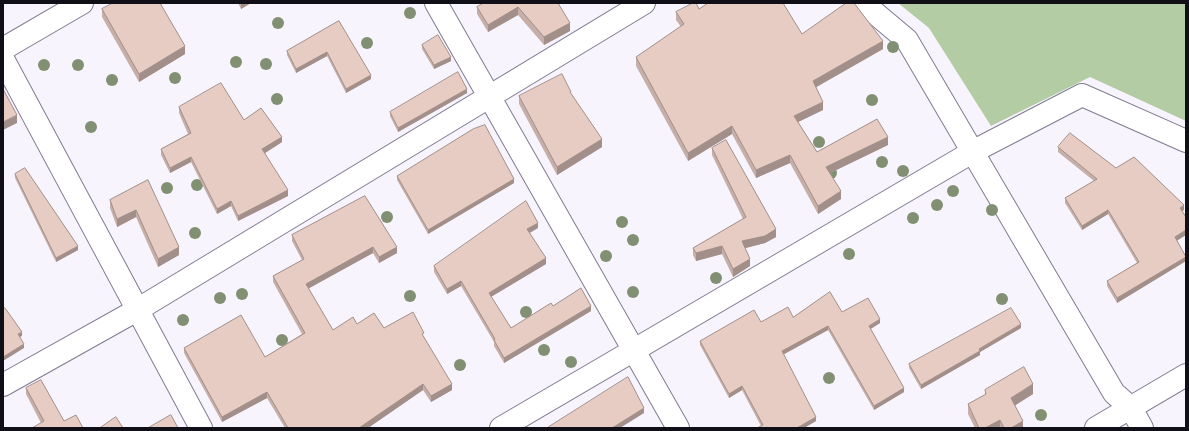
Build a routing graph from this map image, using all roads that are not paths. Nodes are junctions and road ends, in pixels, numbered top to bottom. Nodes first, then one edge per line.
1 (82, 3) edge
2 (436, 3) edge
3 (644, 3) edge
4 (863, 3) edge
5 (3, 49) edge
6 (3, 59) edge
7 (489, 96) junction
8 (1186, 141) edge
9 (974, 151) junction
10 (137, 310) junction
11 (634, 350) junction
12 (1186, 375) edge
13 (3, 385) edge
14 (1131, 408) junction
15 (201, 428) edge
16 (501, 428) edge
17 (678, 428) edge
18 (1096, 428) edge
19 (1142, 428) edge

1 - 5 street
2 - 7 street
3 - 7 street
4 - 9 street
6 - 10 street
7 - 10 street
7 - 11 street
8 - 9 street
9 - 11 street
9 - 14 street
10 - 13 street
10 - 15 street
11 - 16 street
11 - 17 street
12 - 14 street
14 - 18 street
14 - 19 street

